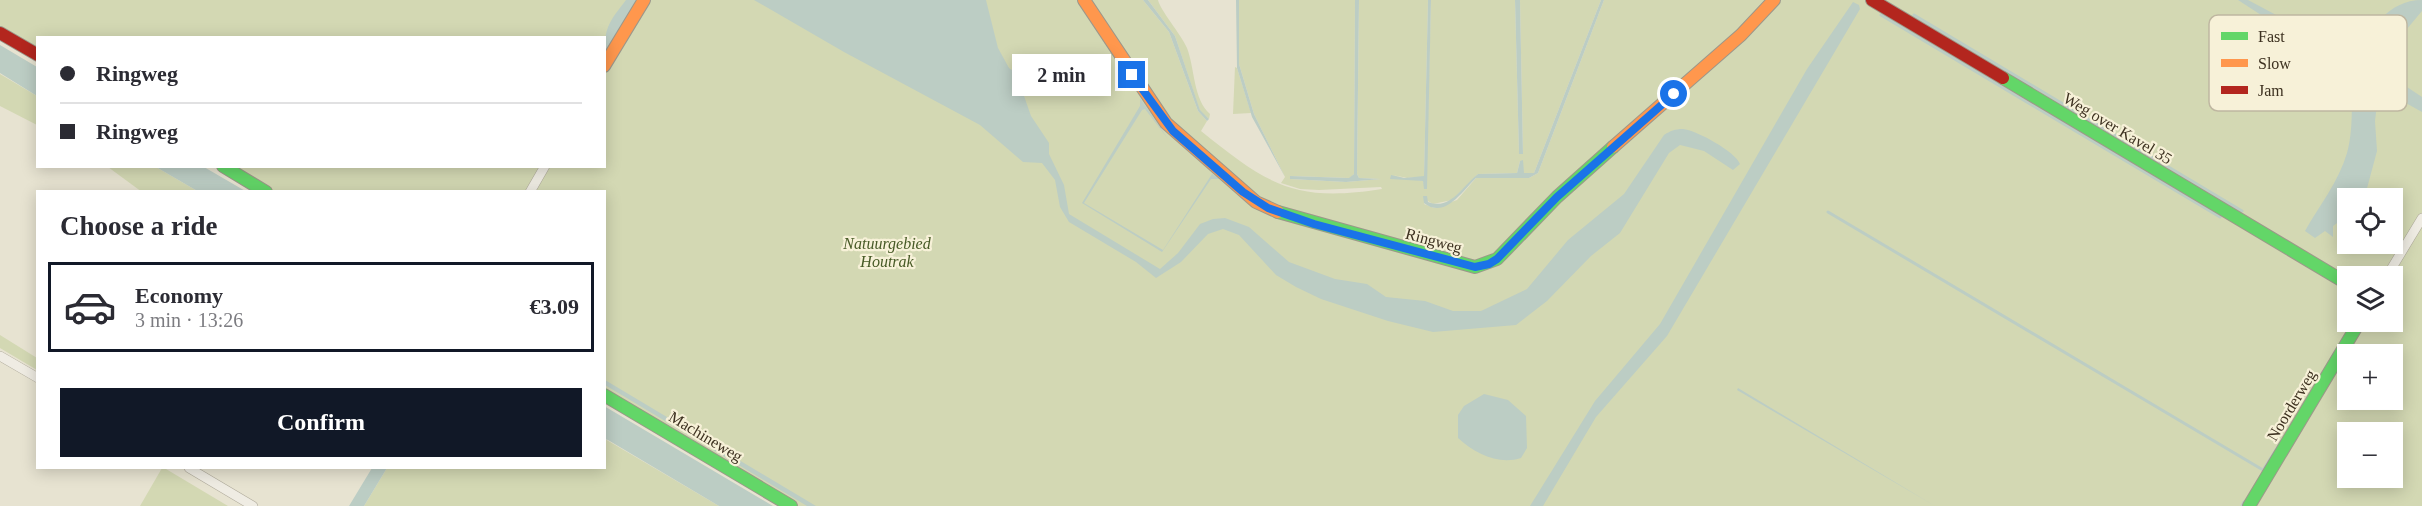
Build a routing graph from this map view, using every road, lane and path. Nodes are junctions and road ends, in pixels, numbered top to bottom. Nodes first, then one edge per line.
1 (644, 0) edge
2 (1084, 0) edge
3 (1774, 0) edge
4 (1872, 0) edge
5 (0, 33) edge
6 (36, 54) edge
7 (606, 63) edge
8 (226, 168) edge
9 (544, 168) edge
10 (263, 190) edge
11 (531, 190) edge
12 (2422, 218) edge
13 (2393, 266) edge
14 (2337, 277) edge
15 (2353, 332) edge
16 (0, 356) edge
17 (36, 377) edge
18 (606, 396) edge
19 (191, 469) edge
20 (253, 506) edge
21 (791, 506) edge
22 (2249, 506) edge

1 - 7 street
2 - 3 street, Ringweg
4 - 14 street, Weg over Kavel 35
5 - 6 street
8 - 10 street
9 - 11 street
12 - 13 street
15 - 22 street, Noorderweg
16 - 17 street
18 - 21 street, Machineweg
19 - 20 street

